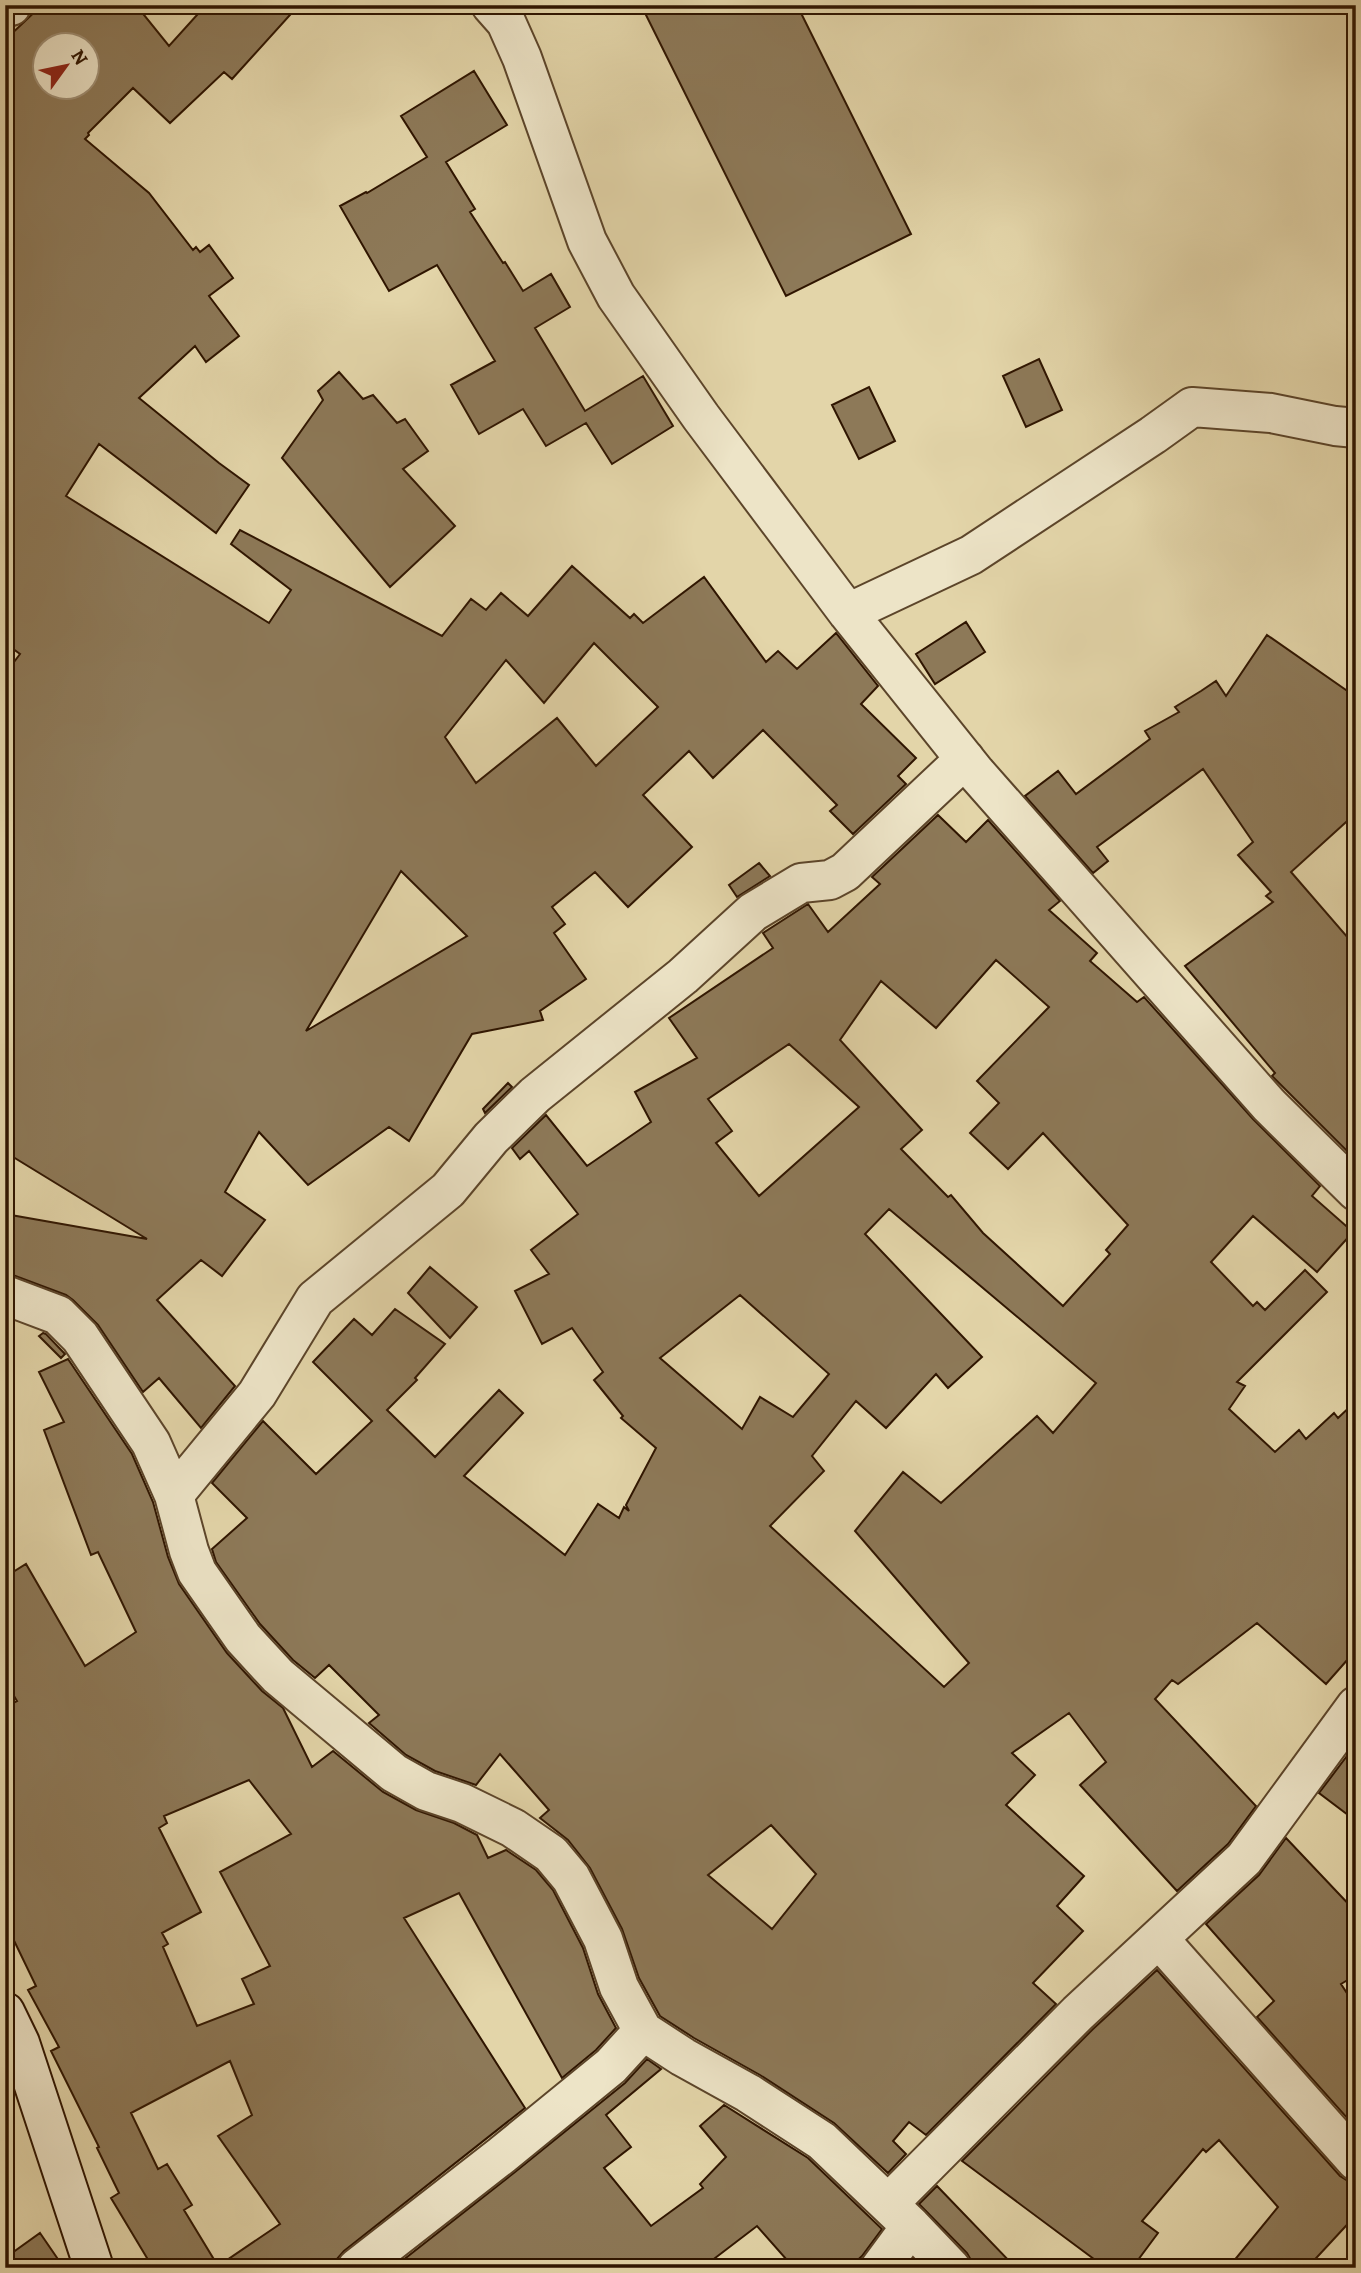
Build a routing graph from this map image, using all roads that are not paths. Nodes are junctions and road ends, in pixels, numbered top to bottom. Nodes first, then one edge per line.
1 (491, 5) edge
2 (1356, 428) edge
3 (848, 613) junction
4 (964, 759) junction
5 (1356, 1191) edge
6 (5, 1295) edge
7 (174, 1495) junction
8 (1356, 1706) edge
9 (1158, 1939) junction
10 (643, 2031) junction
11 (10, 2035) edge
12 (1356, 2161) edge
13 (900, 2215) junction
14 (94, 2268) edge
15 (357, 2268) edge
16 (880, 2268) edge
17 (951, 2268) edge

1 - 3 street
2 - 3 street
3 - 4 street
4 - 5 street
4 - 7 street
6 - 7 street
7 - 10 street
8 - 9 street
9 - 12 street
9 - 13 street
10 - 13 street
10 - 15 street
11 - 14 street
13 - 16 street
13 - 17 street

